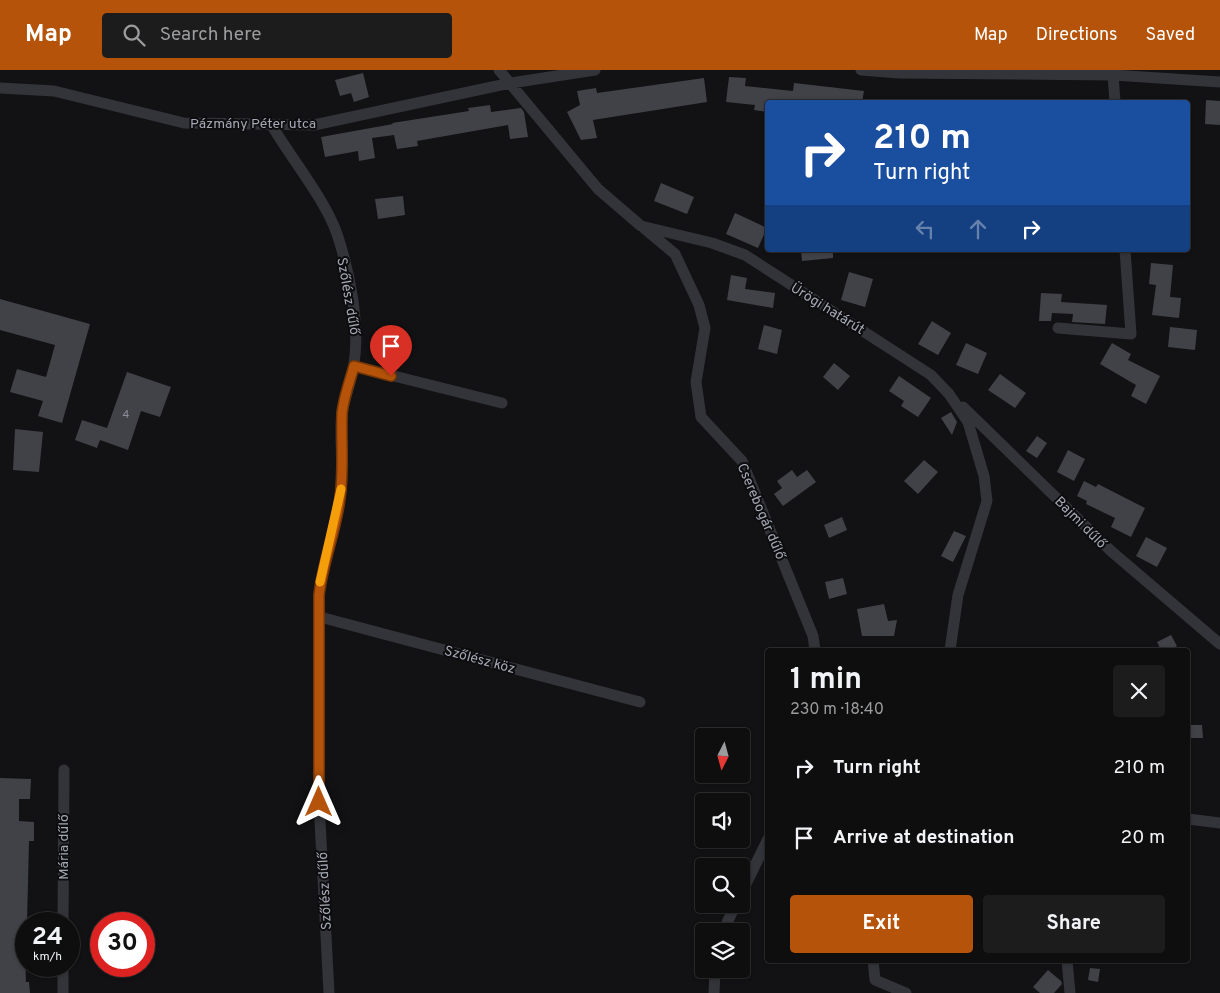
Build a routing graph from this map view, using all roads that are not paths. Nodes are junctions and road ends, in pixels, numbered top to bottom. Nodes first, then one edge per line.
1 (499, 70) edge
2 (595, 70) edge
3 (861, 70) edge
4 (1108, 74) edge
5 (1220, 82) edge
6 (511, 83) junction
7 (0, 88) edge
8 (1114, 100) edge
9 (271, 124) junction
10 (641, 226) junction
11 (1125, 252) edge
12 (1058, 328) dead end
13 (354, 366) junction
14 (949, 394) junction
15 (502, 404) dead end
16 (320, 617) junction
17 (1220, 644) edge
18 (815, 648) edge
19 (950, 648) edge
20 (640, 702) dead end
21 (64, 770) dead end
22 (1190, 819) edge
23 (1220, 823) edge
24 (765, 845) edge
25 (750, 876) edge
26 (63, 912) edge
27 (873, 963) edge
28 (1067, 963) edge
29 (63, 977) edge
30 (715, 978) edge
31 (63, 993) edge
32 (329, 993) edge
33 (714, 993) edge
34 (906, 993) edge
35 (1070, 993) edge

1 - 6 street, Ürögi határút
2 - 6 street, Pázmány Péter utca
3 - 4 street
4 - 5 street
4 - 8 street
6 - 9 street, Pázmány Péter utca
6 - 10 street, Ürögi határút
7 - 9 street, Pázmány Péter utca
9 - 13 street, Szőlész dűlő
10 - 14 street, Ürögi határút
10 - 18 street, Cserebogár dűlő
11 - 12 street
13 - 15 street
13 - 16 street, Szőlész dűlő
14 - 17 street, Bajmi dűlő
14 - 19 street, Ürögi határút
16 - 20 street, Szőlész köz
16 - 32 street, Szőlész dűlő
21 - 26 street, Mária dűlő
22 - 23 street
24 - 25 street
27 - 34 street
28 - 35 street
29 - 31 street
30 - 33 street

